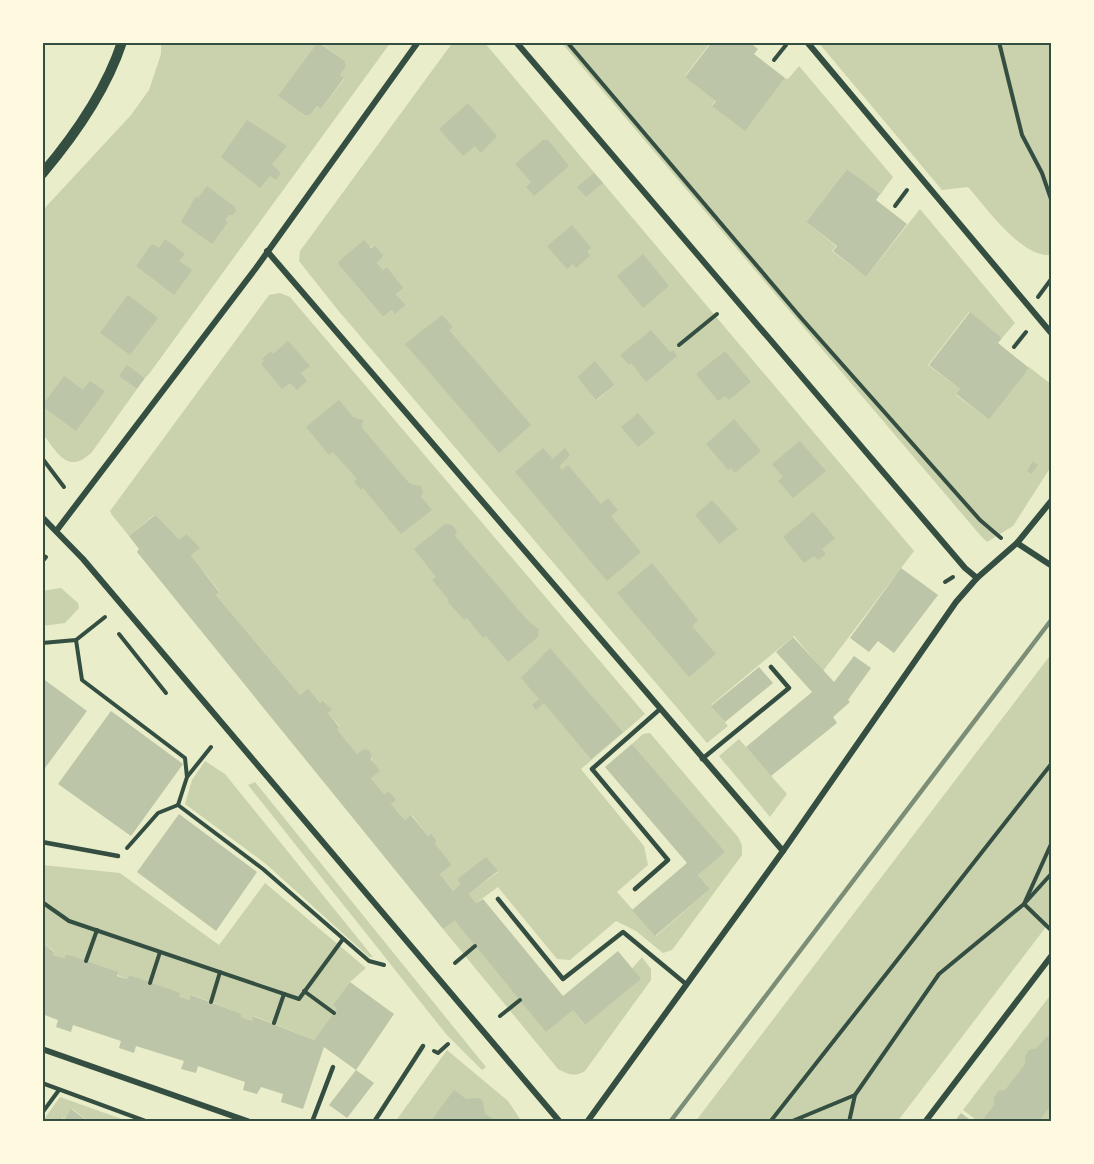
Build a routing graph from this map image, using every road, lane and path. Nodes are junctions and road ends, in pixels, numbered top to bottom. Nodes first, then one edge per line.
1 (122, 42) edge
2 (418, 42) edge
3 (516, 42) edge
4 (567, 42) edge
5 (807, 42) edge
6 (999, 42) edge
7 (786, 45) dead end
8 (774, 60) dead end
9 (42, 174) edge
10 (908, 190) dead end
11 (1052, 202) edge
12 (895, 206) dead end
13 (267, 251) junction
14 (1052, 278) edge
15 (1030, 307) junction
16 (717, 314) dead end
17 (1026, 332) dead end
18 (1052, 334) edge
19 (679, 345) dead end
20 (1014, 347) dead end
21 (42, 458) edge
22 (64, 487) dead end
23 (1052, 500) edge
24 (42, 517) edge
25 (57, 530) junction
26 (1000, 538) dead end
27 (1017, 543) junction
28 (44, 556) edge
29 (42, 562) edge
30 (1052, 566) edge
31 (977, 578) junction
32 (105, 617) dead end
33 (119, 634) dead end
34 (76, 640) junction
35 (42, 643) edge
36 (771, 667) dead end
37 (166, 693) dead end
38 (659, 710) junction
39 (211, 747) dead end
40 (702, 759) junction
41 (1052, 763) edge
42 (188, 777) junction
43 (178, 805) junction
44 (42, 842) edge
45 (1052, 842) edge
46 (783, 851) junction
47 (117, 856) joint
48 (1052, 873) edge
49 (635, 889) dead end
50 (498, 899) dead end
51 (44, 903) edge
52 (1024, 904) junction
53 (42, 911) edge
54 (97, 930) junction
55 (1052, 931) edge
56 (343, 939) junction
57 (476, 946) dead end
58 (160, 952) junction
59 (1052, 955) edge
60 (86, 962) dead end
61 (455, 963) dead end
62 (384, 965) dead end
63 (220, 972) junction
64 (150, 982) dead end
65 (686, 984) junction
66 (304, 991) junction
67 (284, 994) junction
68 (520, 1000) dead end
69 (211, 1002) dead end
70 (334, 1013) dead end
71 (500, 1016) dead end
72 (274, 1023) dead end
73 (423, 1046) dead end
74 (42, 1049) edge
75 (333, 1067) dead end
76 (42, 1083) edge
77 (59, 1090) junction
78 (855, 1095) junction
79 (42, 1113) edge
80 (148, 1122) edge
81 (250, 1122) edge
82 (312, 1122) edge
83 (374, 1122) edge
84 (560, 1122) edge
85 (587, 1122) edge
86 (770, 1122) edge
87 (790, 1122) edge
88 (849, 1122) edge
89 (925, 1122) edge

1 - 9 street
2 - 13 street
3 - 31 street
4 - 26 path
5 - 15 street
6 - 11 path
7 - 8 path
10 - 12 path
13 - 25 street
13 - 38 street
14 - 15 path
15 - 18 street
16 - 19 path
17 - 20 path
21 - 22 path
23 - 27 street
24 - 25 street
25 - 84 street
27 - 30 street
27 - 31 street
28 - 29 path
31 - 46 street
32 - 34 path
33 - 37 path
34 - 35 path
34 - 42 path
36 - 40 lane
38 - 40 street
38 - 49 lane
39 - 42 path
40 - 46 street
41 - 86 path
42 - 43 path
43 - 47 path
43 - 56 path
44 - 47 lane
45 - 52 path
46 - 65 street
48 - 52 path
50 - 65 lane
51 - 53 path
51 - 54 path
52 - 55 path
52 - 78 path
54 - 58 path
54 - 60 path
56 - 62 path
56 - 66 path
57 - 61 path
58 - 63 path
58 - 64 path
59 - 89 street
63 - 67 path
63 - 69 path
65 - 85 street
66 - 67 path
66 - 70 path
67 - 72 path
68 - 71 path
73 - 83 lane
74 - 81 street
75 - 82 lane
76 - 77 path
77 - 79 path
77 - 80 path
78 - 87 path
78 - 88 path

